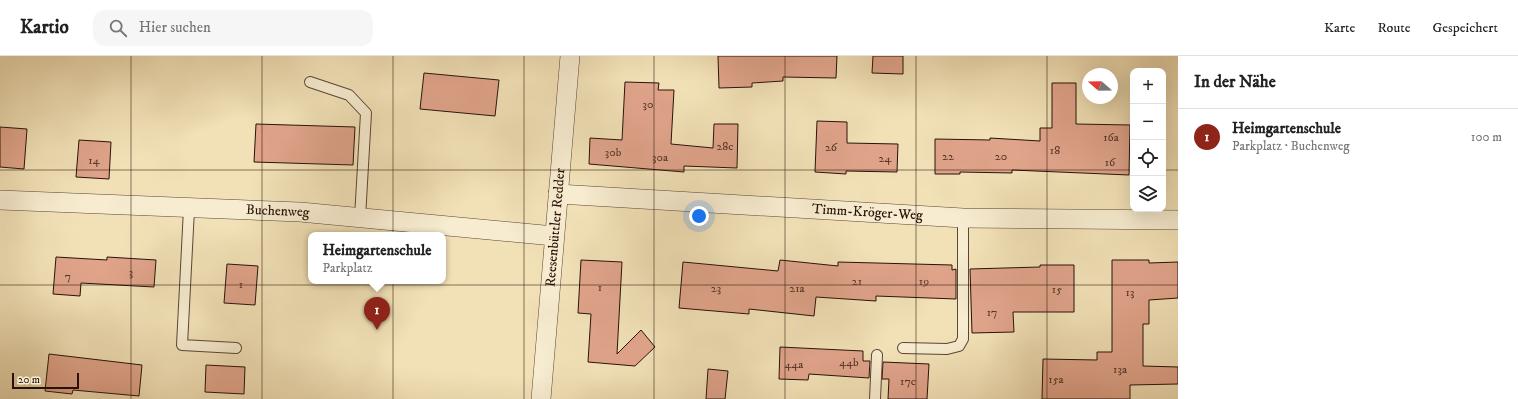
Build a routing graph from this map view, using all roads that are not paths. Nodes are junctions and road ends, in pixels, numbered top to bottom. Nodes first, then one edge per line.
1 (570, 56) edge
2 (310, 82) dead end
3 (558, 194) junction
4 (0, 200) edge
5 (189, 209) junction
6 (360, 218) junction
7 (963, 218) junction
8 (1178, 220) edge
9 (554, 236) junction
10 (236, 348) dead end
11 (904, 348) dead end
12 (877, 355) dead end
13 (541, 399) edge
14 (875, 399) edge

1 - 3 street, Reesenbüttler Redder
2 - 6 lane
3 - 7 street, Timm-Kröger-Weg
3 - 9 street, Reesenbüttler Redder
4 - 5 street, Buchenweg
5 - 6 street, Buchenweg
5 - 10 lane
6 - 9 street, Buchenweg
7 - 8 street, Timm-Kröger-Weg
7 - 11 lane
9 - 13 street, Reesenbüttler Redder
12 - 14 lane

